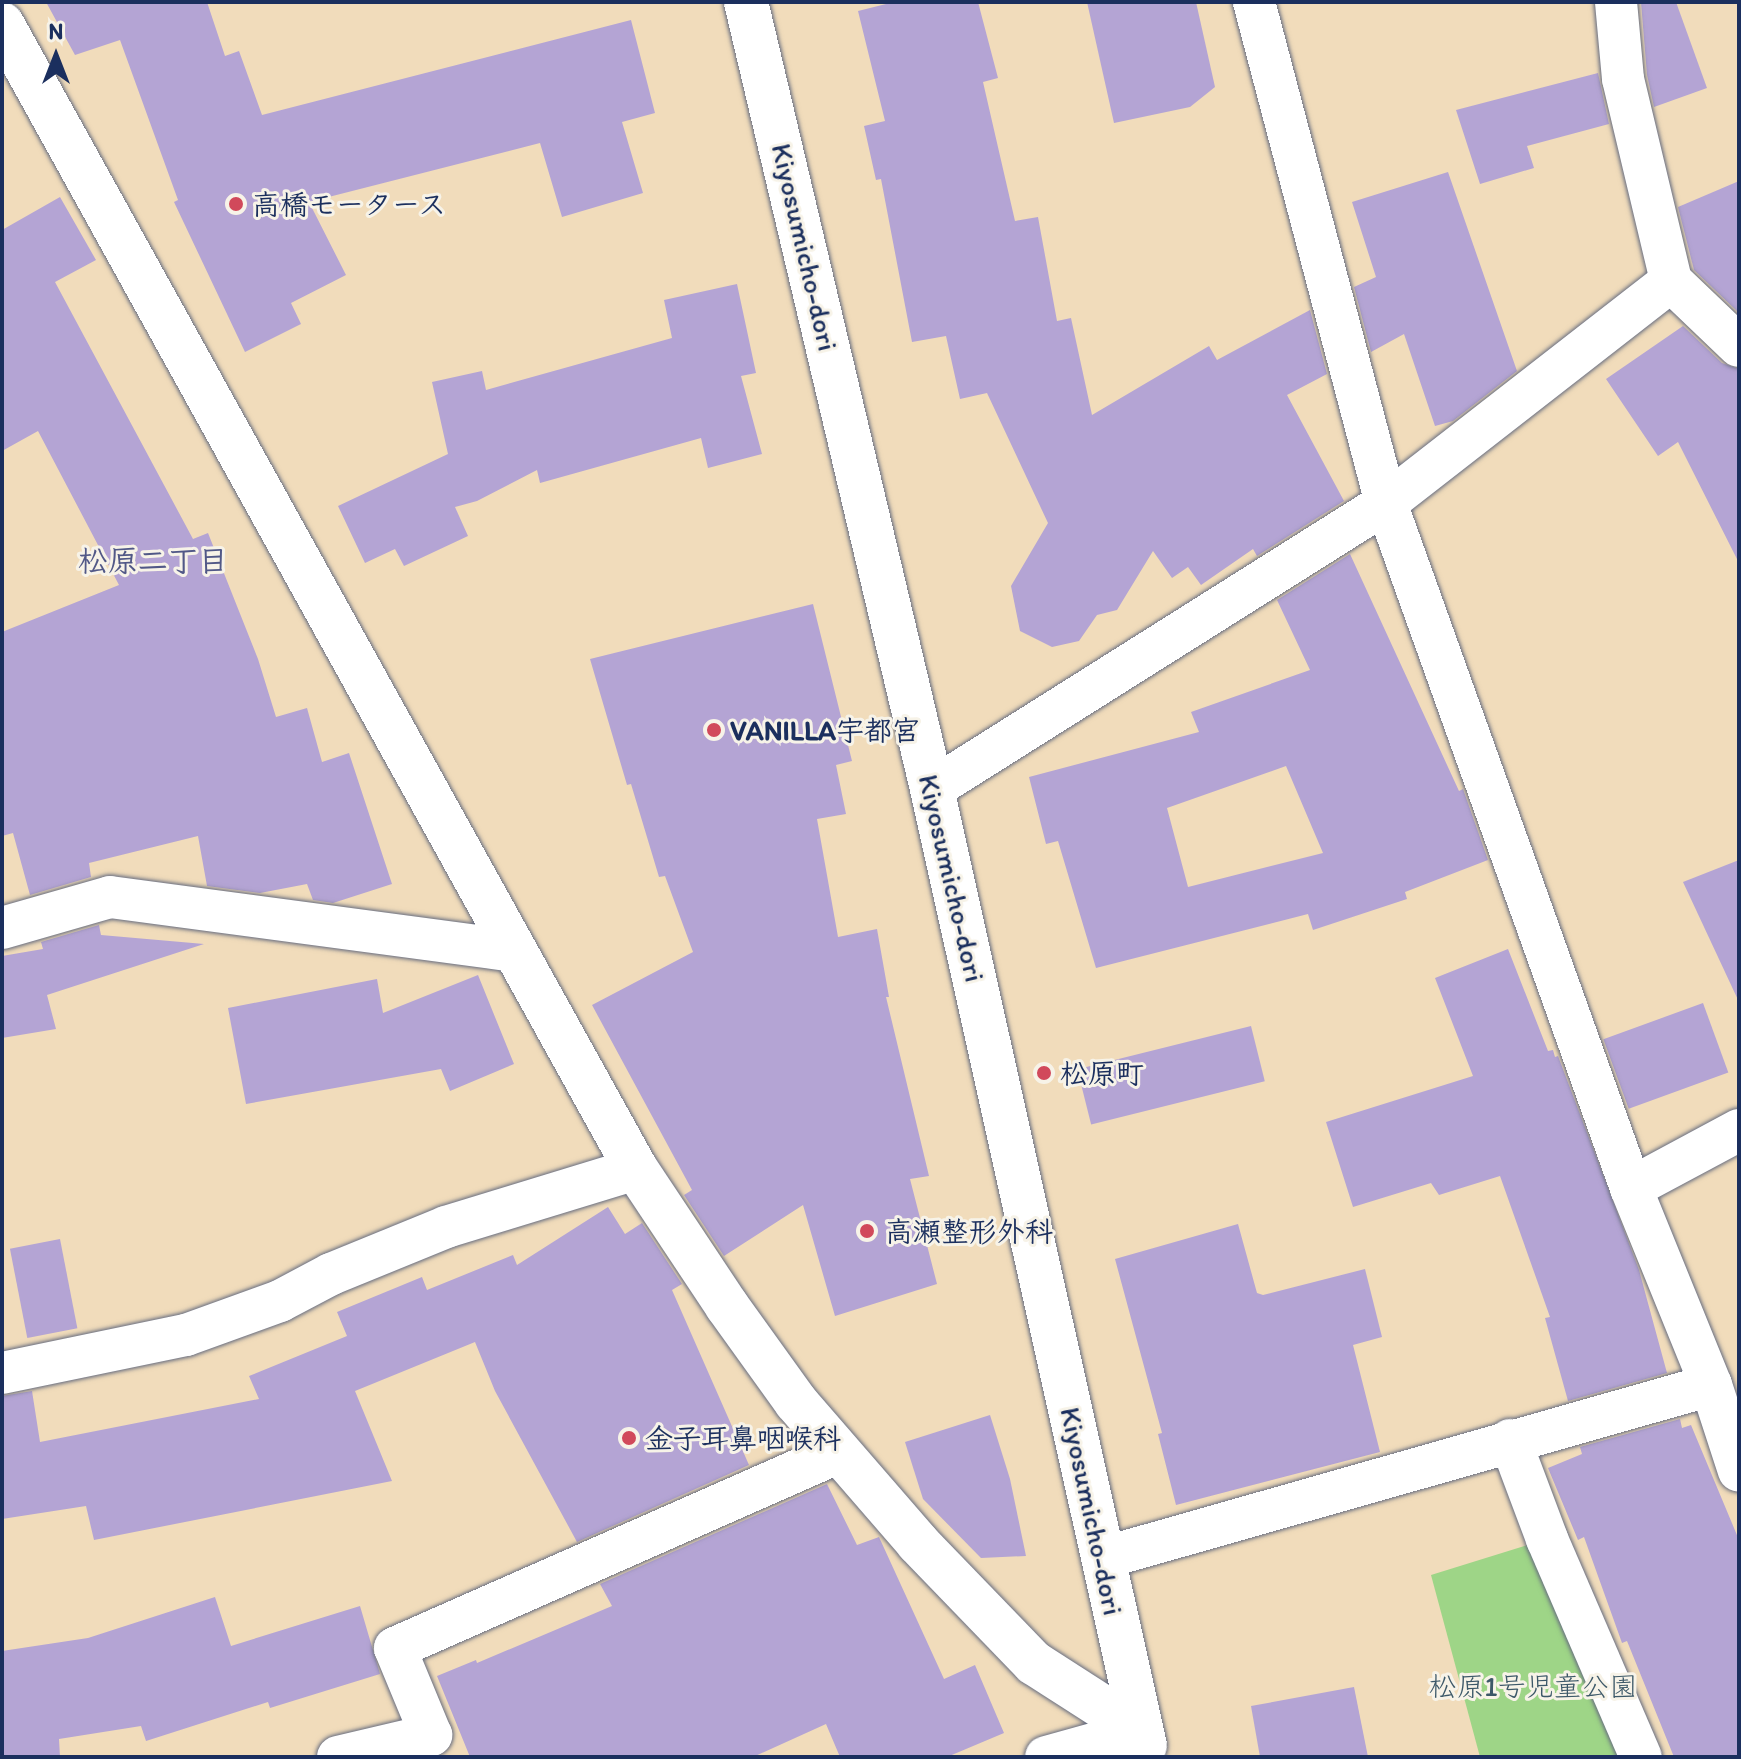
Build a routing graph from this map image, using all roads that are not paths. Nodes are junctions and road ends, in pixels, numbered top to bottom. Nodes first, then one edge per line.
1 (746, 2) edge
2 (1254, 2) edge
3 (1616, 2) edge
4 (2, 24) edge
5 (1671, 281) junction
6 (1739, 346) edge
7 (1386, 503) junction
8 (932, 789) junction
9 (2, 928) edge
10 (515, 951) junction
11 (1739, 1130) edge
12 (636, 1169) junction
13 (1631, 1188) junction
14 (2, 1373) edge
15 (1711, 1385) junction
16 (1510, 1440) junction
17 (839, 1452) junction
18 (1739, 1471) edge
19 (1103, 1558) junction
20 (1144, 1744) edge
21 (437, 1746) edge
22 (338, 1757) edge
23 (1046, 1757) edge
24 (1641, 1757) edge

1 - 8 street, Kiyosumicho-dori
2 - 7 street
3 - 5 street
4 - 10 street
5 - 6 street
5 - 7 street
7 - 8 street
7 - 13 street
8 - 19 street, Kiyosumicho-dori
9 - 10 street
10 - 12 street
11 - 13 street
12 - 14 street
12 - 17 street
13 - 15 street
15 - 16 street
15 - 18 street
16 - 19 street
16 - 24 street
17 - 20 street
17 - 21 street
19 - 20 street, Kiyosumicho-dori
20 - 23 street
21 - 22 street

